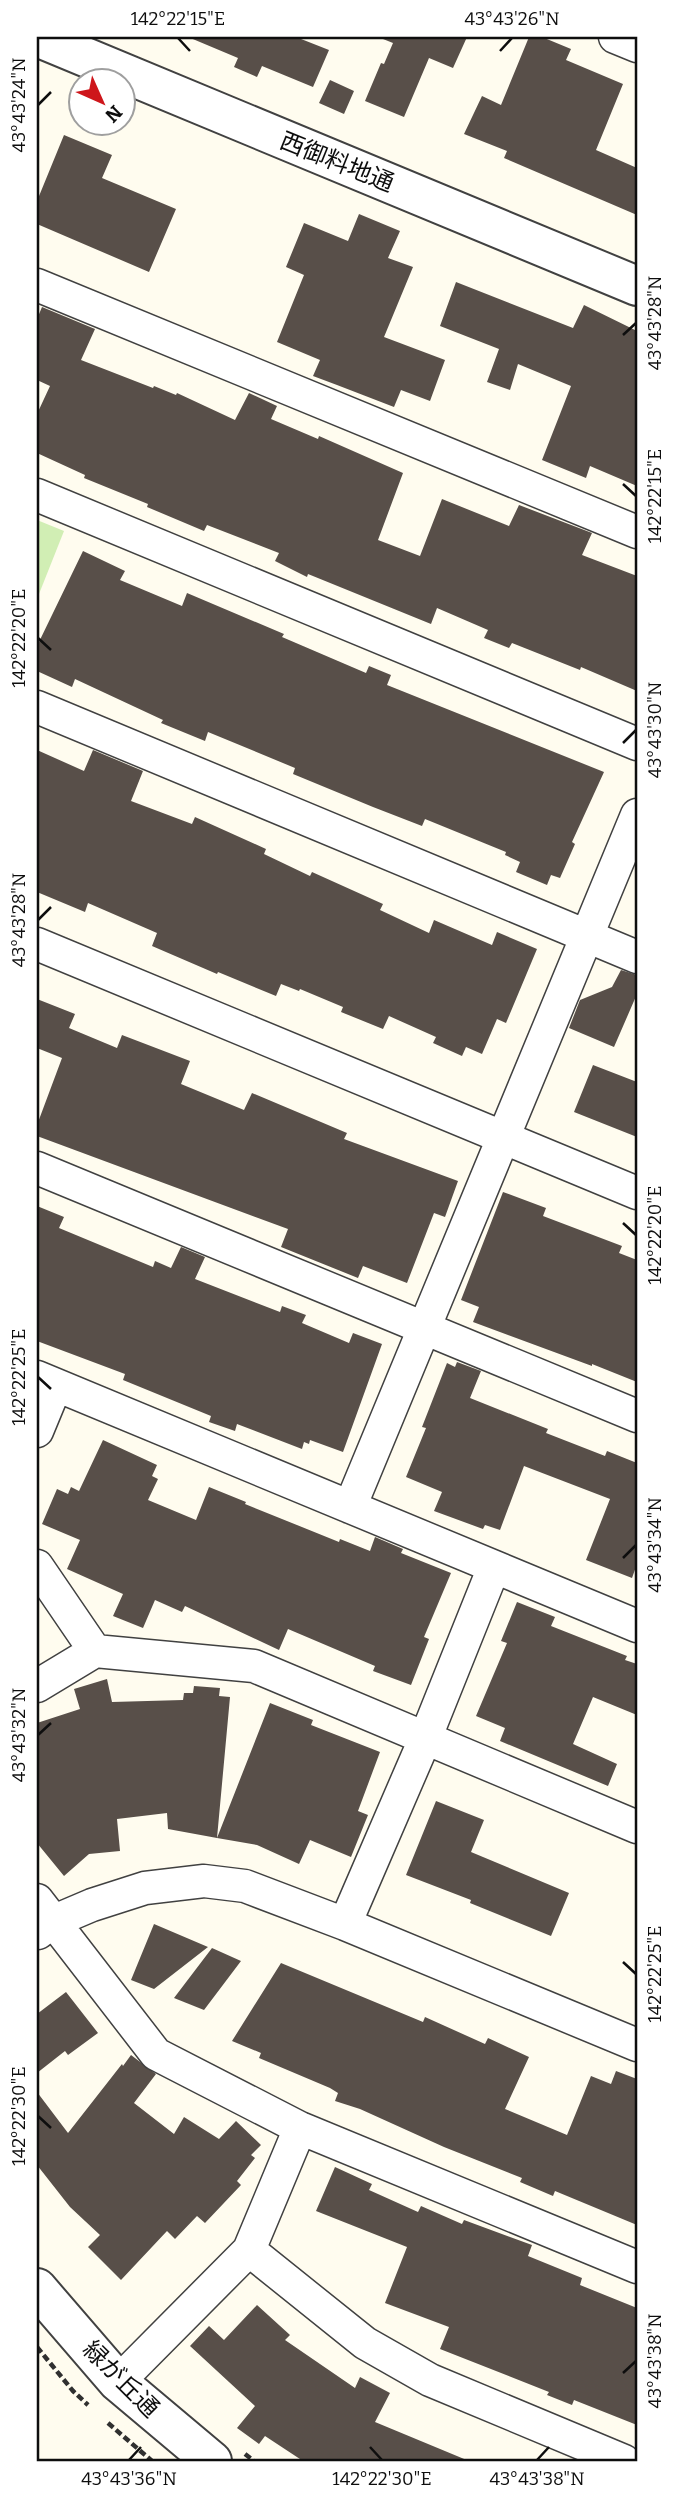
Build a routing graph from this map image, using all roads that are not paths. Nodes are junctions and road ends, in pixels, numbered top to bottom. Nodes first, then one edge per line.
1 (37, 37) edge
2 (615, 37) edge
3 (637, 46) edge
4 (37, 285) edge
5 (637, 286) edge
6 (37, 495) edge
7 (637, 532) edge
8 (37, 707) edge
9 (637, 744) edge
10 (637, 815) edge
11 (587, 936) junction
12 (37, 944) edge
13 (637, 957) edge
14 (503, 1138) junction
15 (37, 1168) edge
16 (637, 1193) edge
17 (424, 1328) junction
18 (46, 1381) edge
19 (637, 1416) edge
20 (37, 1431) edge
21 (351, 1507) junction
22 (37, 1566) edge
23 (494, 1566) junction
24 (637, 1626) edge
25 (95, 1651) junction
26 (37, 1686) edge
27 (425, 1739) junction
28 (637, 1827) edge
29 (42, 1919) edge
30 (345, 1924) junction
31 (637, 2045) edge
32 (300, 2128) junction
33 (249, 2250) junction
34 (637, 2267) edge
35 (37, 2288) edge
36 (118, 2382) junction
37 (212, 2461) edge
38 (624, 2461) edge

1 - 5 street, 西御料地通
2 - 3 street
4 - 7 street
6 - 9 street
8 - 11 street
10 - 11 street
11 - 13 street
11 - 14 street
12 - 14 street
14 - 16 street
14 - 17 street
15 - 17 street
17 - 19 street
17 - 21 street
18 - 20 street
18 - 21 street
21 - 23 street
22 - 25 street
23 - 24 street
23 - 27 street
25 - 26 street
25 - 27 street
27 - 28 street
27 - 30 street
29 - 30 street
29 - 32 street
30 - 31 street
32 - 33 street
32 - 34 street
33 - 36 street
33 - 38 street
35 - 36 street, 緑が丘通
36 - 37 street, 緑が丘通

